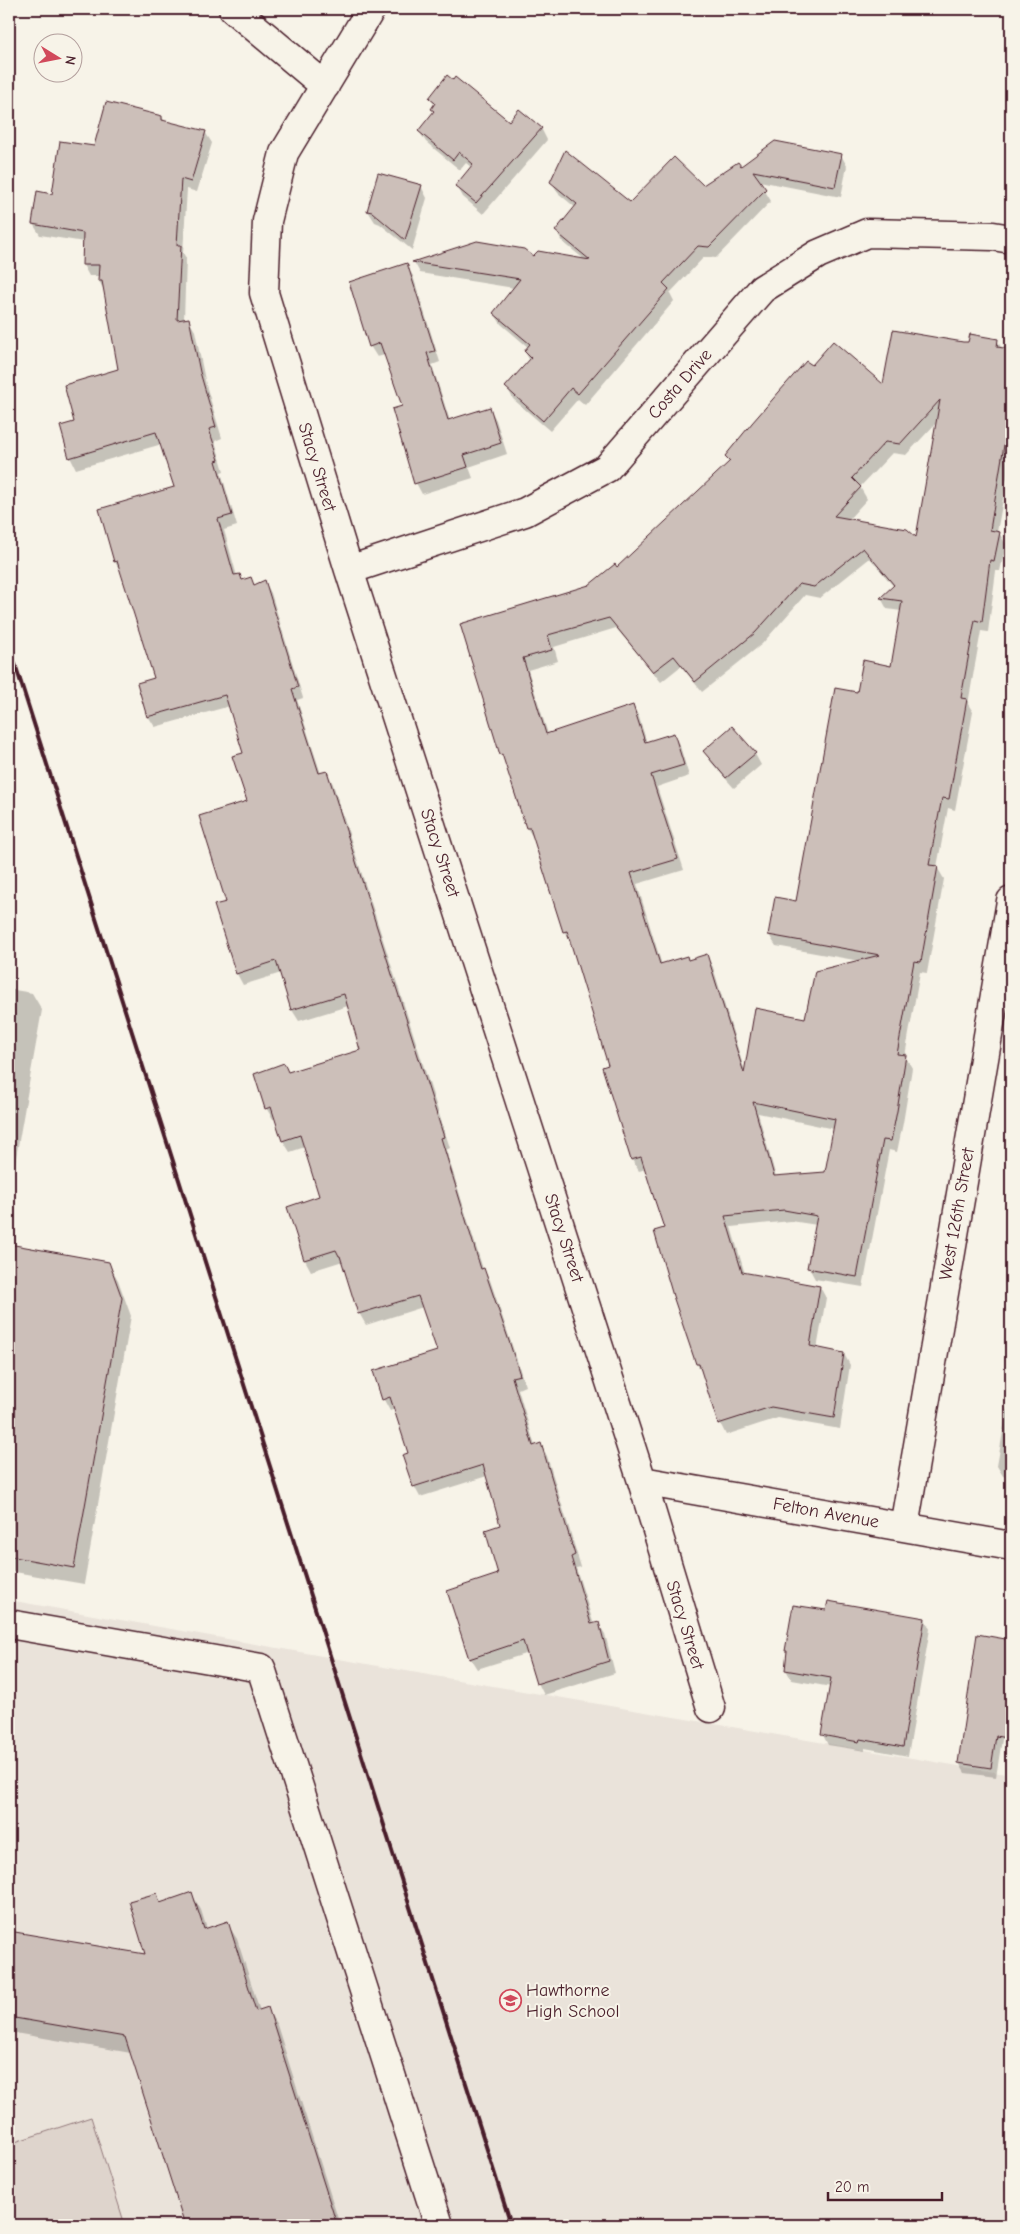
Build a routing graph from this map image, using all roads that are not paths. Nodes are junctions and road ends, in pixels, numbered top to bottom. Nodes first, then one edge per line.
1 (233, 9) edge
2 (371, 9) edge
3 (325, 86) junction
4 (1011, 239) edge
5 (349, 570) junction
6 (1011, 901) edge
7 (642, 1481) junction
8 (904, 1527) junction
9 (1011, 1546) edge
10 (9, 1624) edge
11 (710, 1708) dead end
12 (439, 2225) edge

1 - 3 street
2 - 3 street, Stacy Street
3 - 5 street, Stacy Street
4 - 5 street, Costa Drive
5 - 7 street, Stacy Street
6 - 8 street, West 126th Street
7 - 8 street, Felton Avenue
7 - 11 street, Stacy Street
8 - 9 street, Felton Avenue
10 - 12 street

